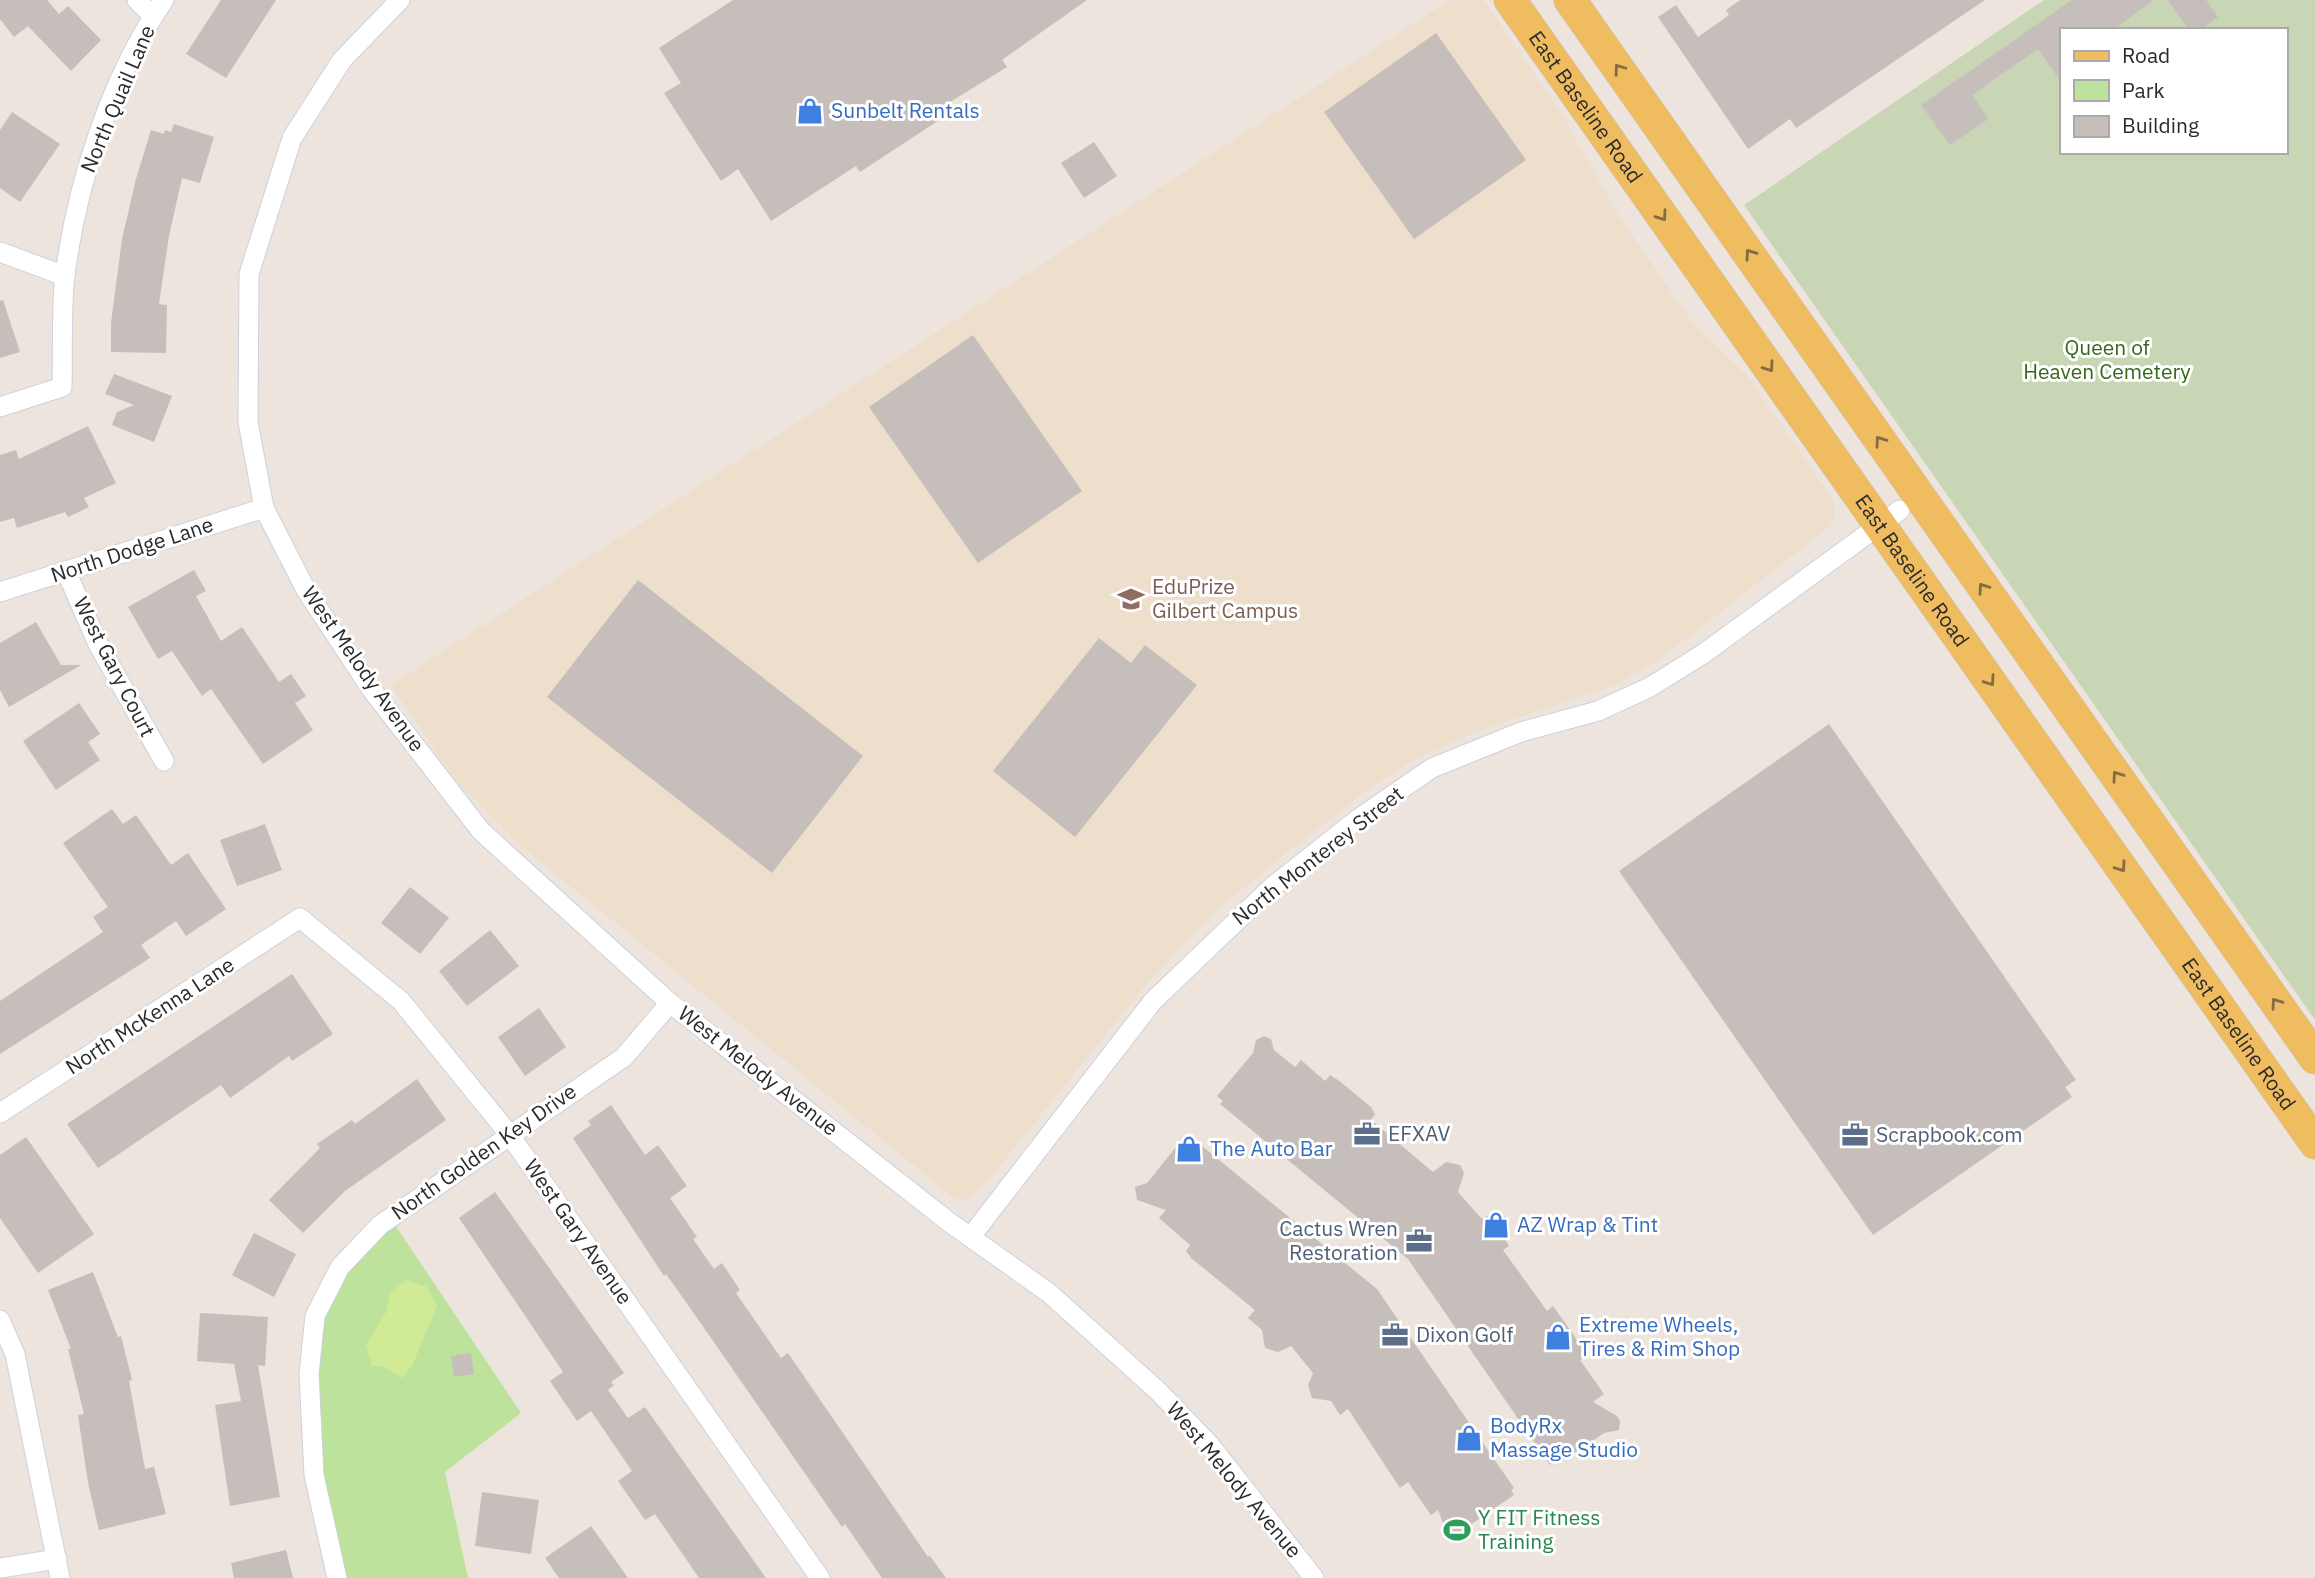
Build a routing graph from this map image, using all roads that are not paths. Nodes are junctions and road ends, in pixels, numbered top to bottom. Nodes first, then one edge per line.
1 (137, 0) edge
2 (400, 0) edge
3 (1510, 0) edge
4 (1570, 0) edge
5 (158, 8) edge
6 (0, 252) edge
7 (65, 276) junction
8 (0, 407) edge
9 (264, 508) junction
10 (1890, 518) junction
11 (66, 571) junction
12 (0, 592) edge
13 (164, 761) dead end
14 (300, 918) joint
15 (670, 1003) junction
16 (2315, 1059) edge
17 (0, 1113) edge
18 (509, 1134) junction
19 (2315, 1143) edge
20 (972, 1235) junction
21 (0, 1320) edge
22 (0, 1568) edge
23 (59, 1569) edge
24 (337, 1578) edge
25 (820, 1578) edge
26 (1314, 1578) edge

1 - 5 street
2 - 9 street, West Melody Avenue
3 -> 10 main road, East Baseline Road
16 -> 4 main road
5 - 7 street, North Quail Lane
6 - 7 street
7 - 8 street, North Quail Lane
9 - 11 street, North Dodge Lane
9 - 15 street, West Melody Avenue
10 -> 19 main road, East Baseline Road
10 - 20 street, North Monterey Street
11 - 12 street, North Dodge Lane
11 - 13 street, West Gary Court
14 - 17 street, North McKenna Lane
14 - 18 street, West Gary Avenue
15 - 18 street, North Golden Key Drive
15 - 20 street, West Melody Avenue
18 - 24 street, North Golden Key Drive
18 - 25 street, West Gary Avenue
20 - 26 street, West Melody Avenue
21 - 23 street
22 - 23 street

